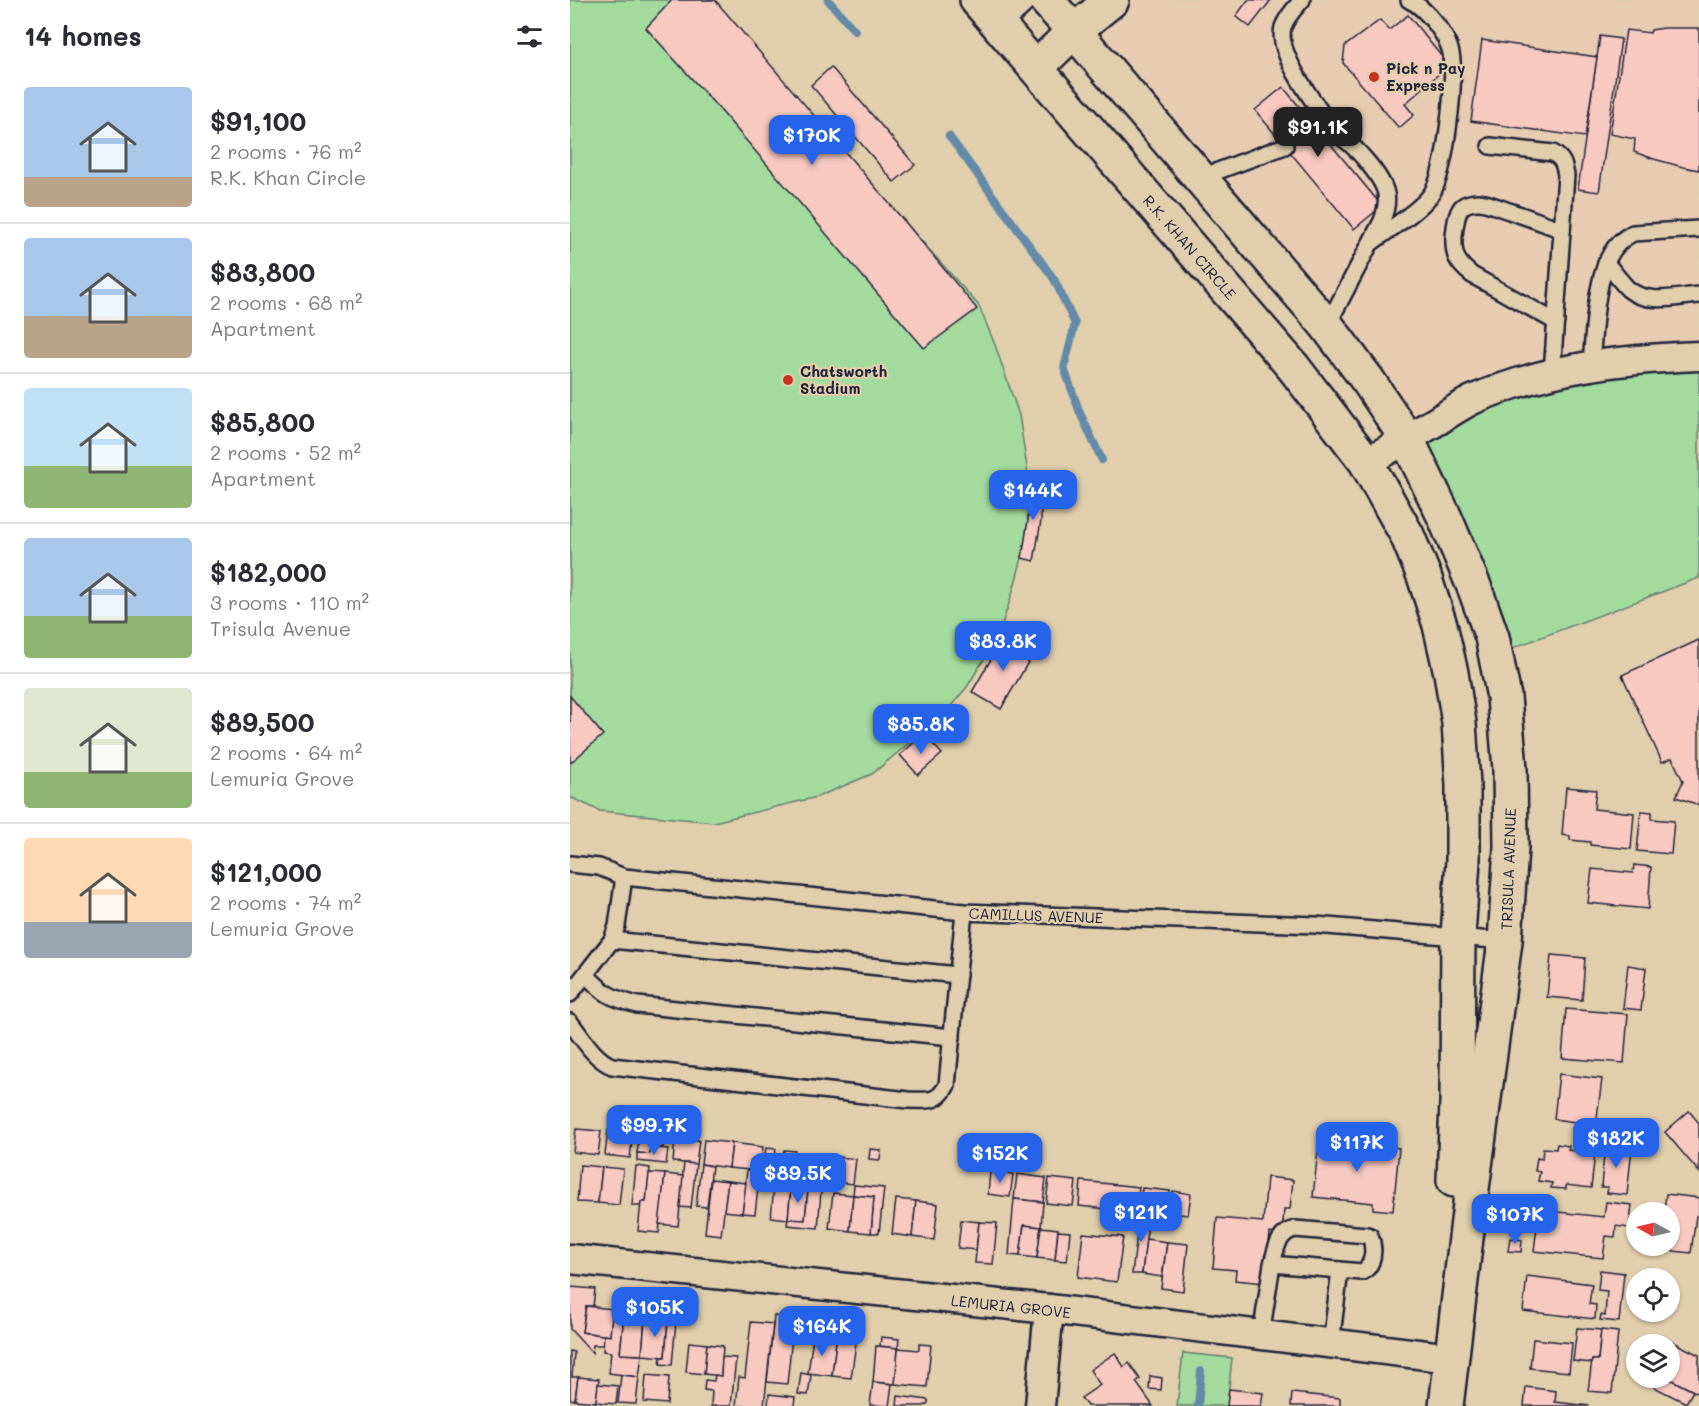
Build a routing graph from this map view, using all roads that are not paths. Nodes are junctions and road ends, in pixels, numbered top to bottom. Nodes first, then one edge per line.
1 (1046, 0) edge
2 (1112, 0) edge
3 (1302, 0) edge
4 (1409, 0) edge
5 (996, 7) edge
6 (1074, 31) junction
7 (1036, 68) junction
8 (1285, 146) dead end
9 (1490, 146) dead end
10 (1199, 178) junction
11 (1562, 230) junction
12 (1699, 230) edge
13 (1371, 243) junction
14 (1606, 263) junction
15 (1699, 295) edge
16 (1556, 322) junction
17 (1327, 326) junction
18 (1699, 356) edge
19 (1591, 365) junction
20 (1552, 373) junction
21 (1407, 439) junction
22 (1366, 462) junction
23 (570, 864) edge
24 (624, 877) junction
25 (964, 912) junction
26 (1458, 936) junction
27 (612, 940) junction
28 (1505, 940) junction
29 (586, 975) junction
30 (958, 975) junction
31 (570, 994) edge
32 (570, 1022) edge
33 (952, 1037) junction
34 (570, 1259) edge
35 (1272, 1264) junction
36 (1340, 1270) junction
37 (1049, 1310) junction
38 (1456, 1316) junction
39 (1261, 1335) junction
40 (1331, 1344) junction
41 (1451, 1358) junction
42 (1040, 1406) edge
43 (1446, 1406) edge

1 - 6 street
2 - 6 street
3 - 13 lane
4 - 13 lane
5 - 7 street, R.K. KHAN CIRCLE
6 - 7 street
6 - 10 street
7 - 22 street, R.K. KHAN CIRCLE
8 - 10 lane
9 - 11 lane
10 - 17 street
11 - 16 lane
11 - 16 lane
12 - 14 lane
13 - 17 lane
14 - 15 lane
14 - 19 lane
16 - 20 lane
17 - 21 street
18 - 19 street
19 - 20 street
20 - 21 street
21 - 22 street
21 - 28 street, TRISULA AVENUE
22 - 26 street, TRISULA AVENUE
23 - 24 lane, CAMILLUS AVENUE
24 - 25 lane, CAMILLUS AVENUE
24 - 27 lane
25 - 26 lane, CAMILLUS AVENUE
25 - 30 lane
26 - 28 lane, CAMILLUS AVENUE
26 - 38 street, TRISULA AVENUE
27 - 29 lane
27 - 30 lane
28 - 38 street, TRISULA AVENUE
29 - 31 lane
29 - 33 lane
30 - 33 lane
32 - 33 lane
34 - 37 street, LEMURIA GROVE
35 - 36 lane
35 - 36 lane
35 - 39 lane
36 - 40 lane
37 - 39 street, LEMURIA GROVE
37 - 42 street
38 - 41 street, TRISULA AVENUE
39 - 40 street, LEMURIA GROVE
40 - 41 street, LEMURIA GROVE
41 - 43 street, TRISULA AVENUE

